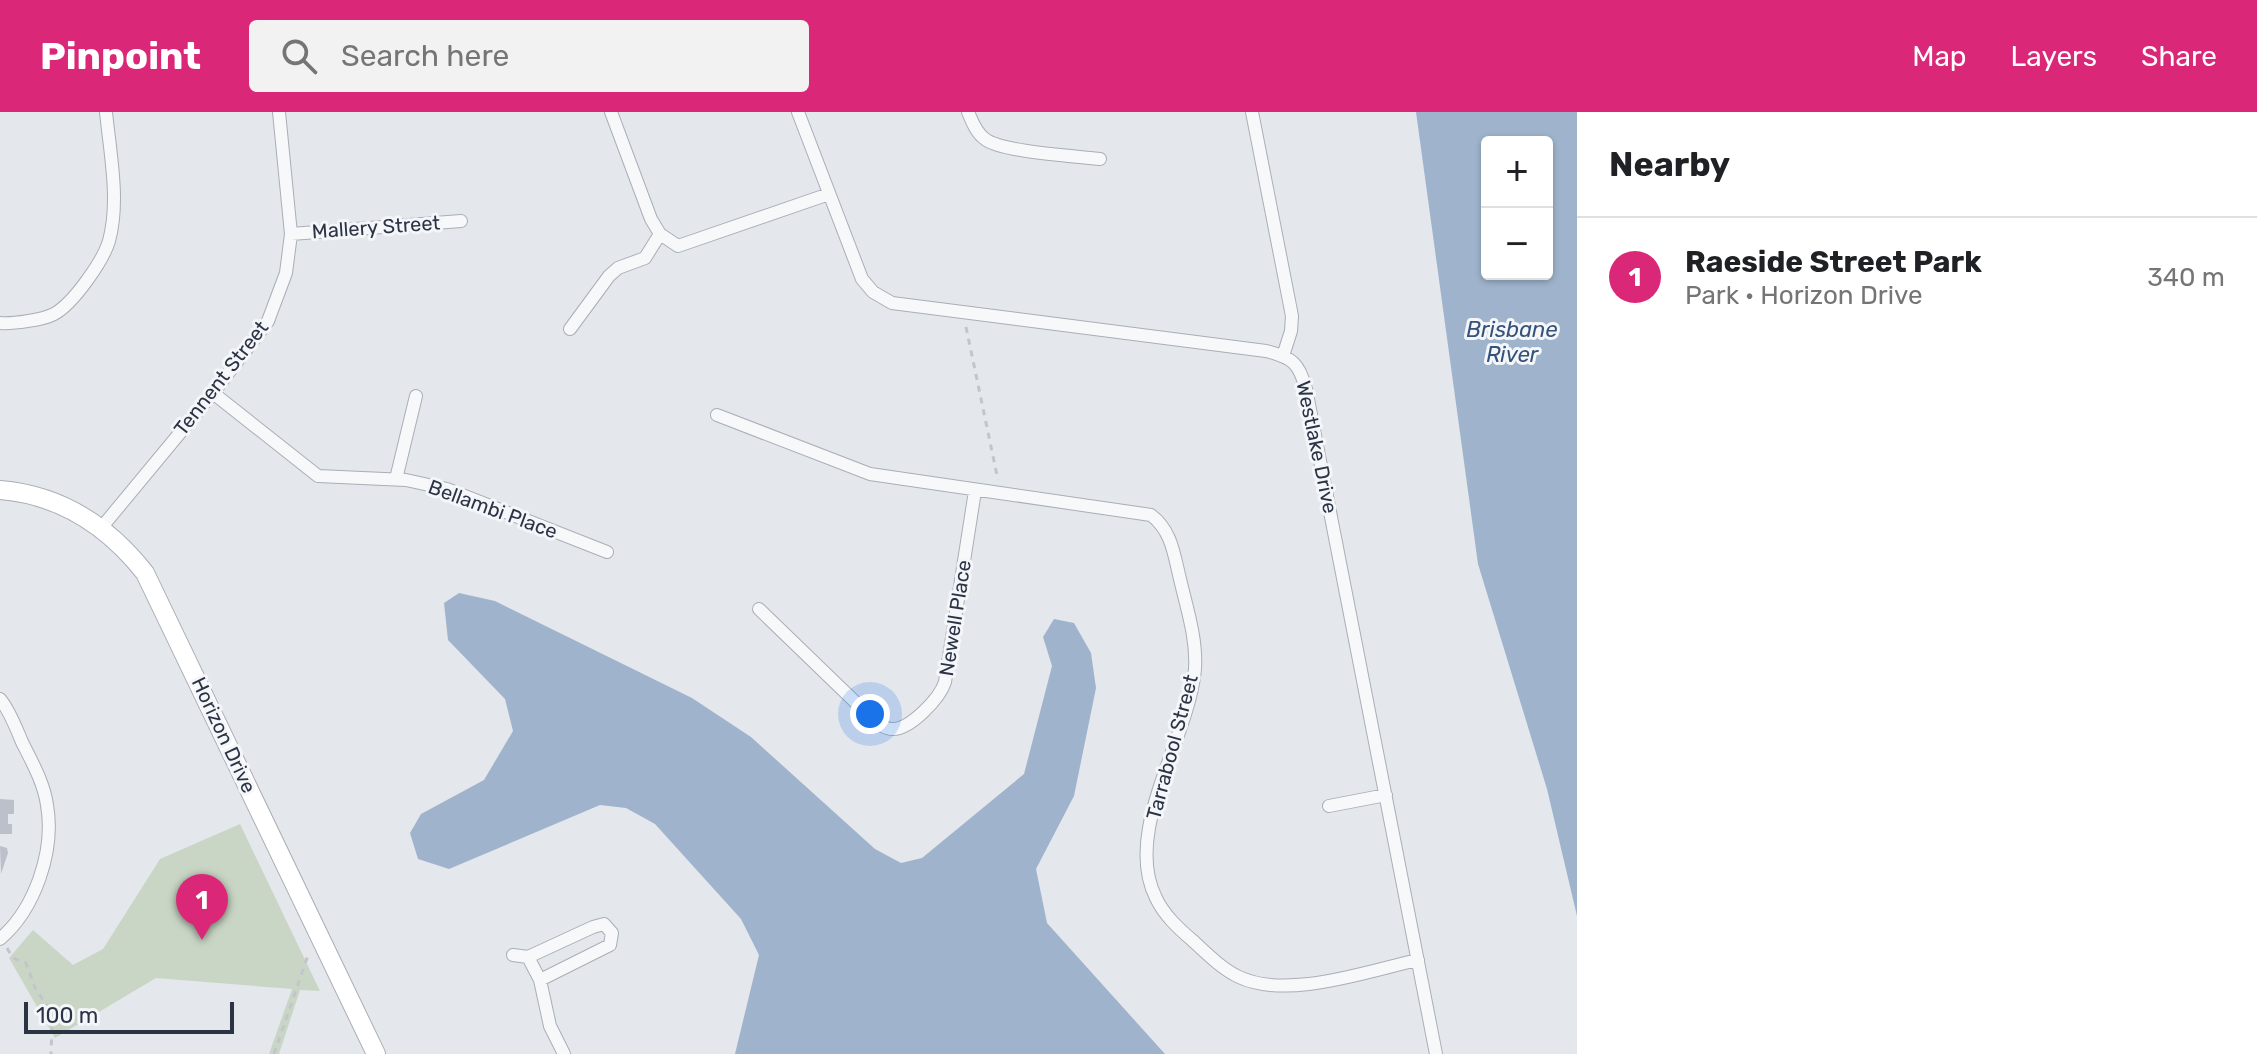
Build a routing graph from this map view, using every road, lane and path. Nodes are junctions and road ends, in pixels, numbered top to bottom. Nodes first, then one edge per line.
1 (106, 112) edge
2 (113, 112) edge
3 (279, 112) edge
4 (611, 112) edge
5 (798, 112) edge
6 (968, 112) edge
7 (1252, 112) edge
8 (1100, 159) dead end
9 (829, 194) junction
10 (461, 221) dead end
11 (291, 234) junction
12 (660, 234) junction
13 (0, 323) edge
14 (966, 327) dead end
15 (570, 329) dead end
16 (1283, 356) junction
17 (213, 393) junction
18 (416, 396) dead end
19 (717, 415) dead end
20 (396, 479) junction
21 (0, 490) edge
22 (975, 491) junction
23 (1001, 495) junction
24 (102, 527) junction
25 (607, 552) dead end
26 (759, 609) dead end
27 (0, 699) edge
28 (1386, 795) junction
29 (1329, 806) dead end
30 (0, 939) edge
31 (308, 955) dead end
32 (513, 955) dead end
33 (528, 957) junction
34 (1418, 960) junction
35 (540, 980) junction
36 (51, 1054) edge
37 (274, 1054) edge
38 (376, 1054) edge
39 (564, 1054) edge
40 (1436, 1054) edge

1 - 2 street
1 - 13 street
3 - 11 street, Tennent Street
4 - 12 street
5 - 9 street, Westlake Drive
6 - 8 street
7 - 16 street
9 - 12 street
9 - 16 street, Westlake Drive
10 - 11 street, Mallery Street
11 - 17 street, Tennent Street
12 - 15 street
14 - 23 path
16 - 28 street, Westlake Drive
17 - 20 street, Bellambi Place
17 - 24 street, Tennent Street
18 - 20 street
19 - 22 street, Tarrabool Street
20 - 25 street, Bellambi Place
21 - 24 street, Horizon Drive
22 - 23 street, Tarrabool Street
22 - 26 street, Newell Place
23 - 34 street, Tarrabool Street
24 - 38 street, Horizon Drive
27 - 30 street
28 - 29 street
28 - 34 street, Westlake Drive
30 - 36 path
31 - 37 path
32 - 33 street
33 - 35 street
33 - 35 street
34 - 40 street, Westlake Drive
35 - 39 street

